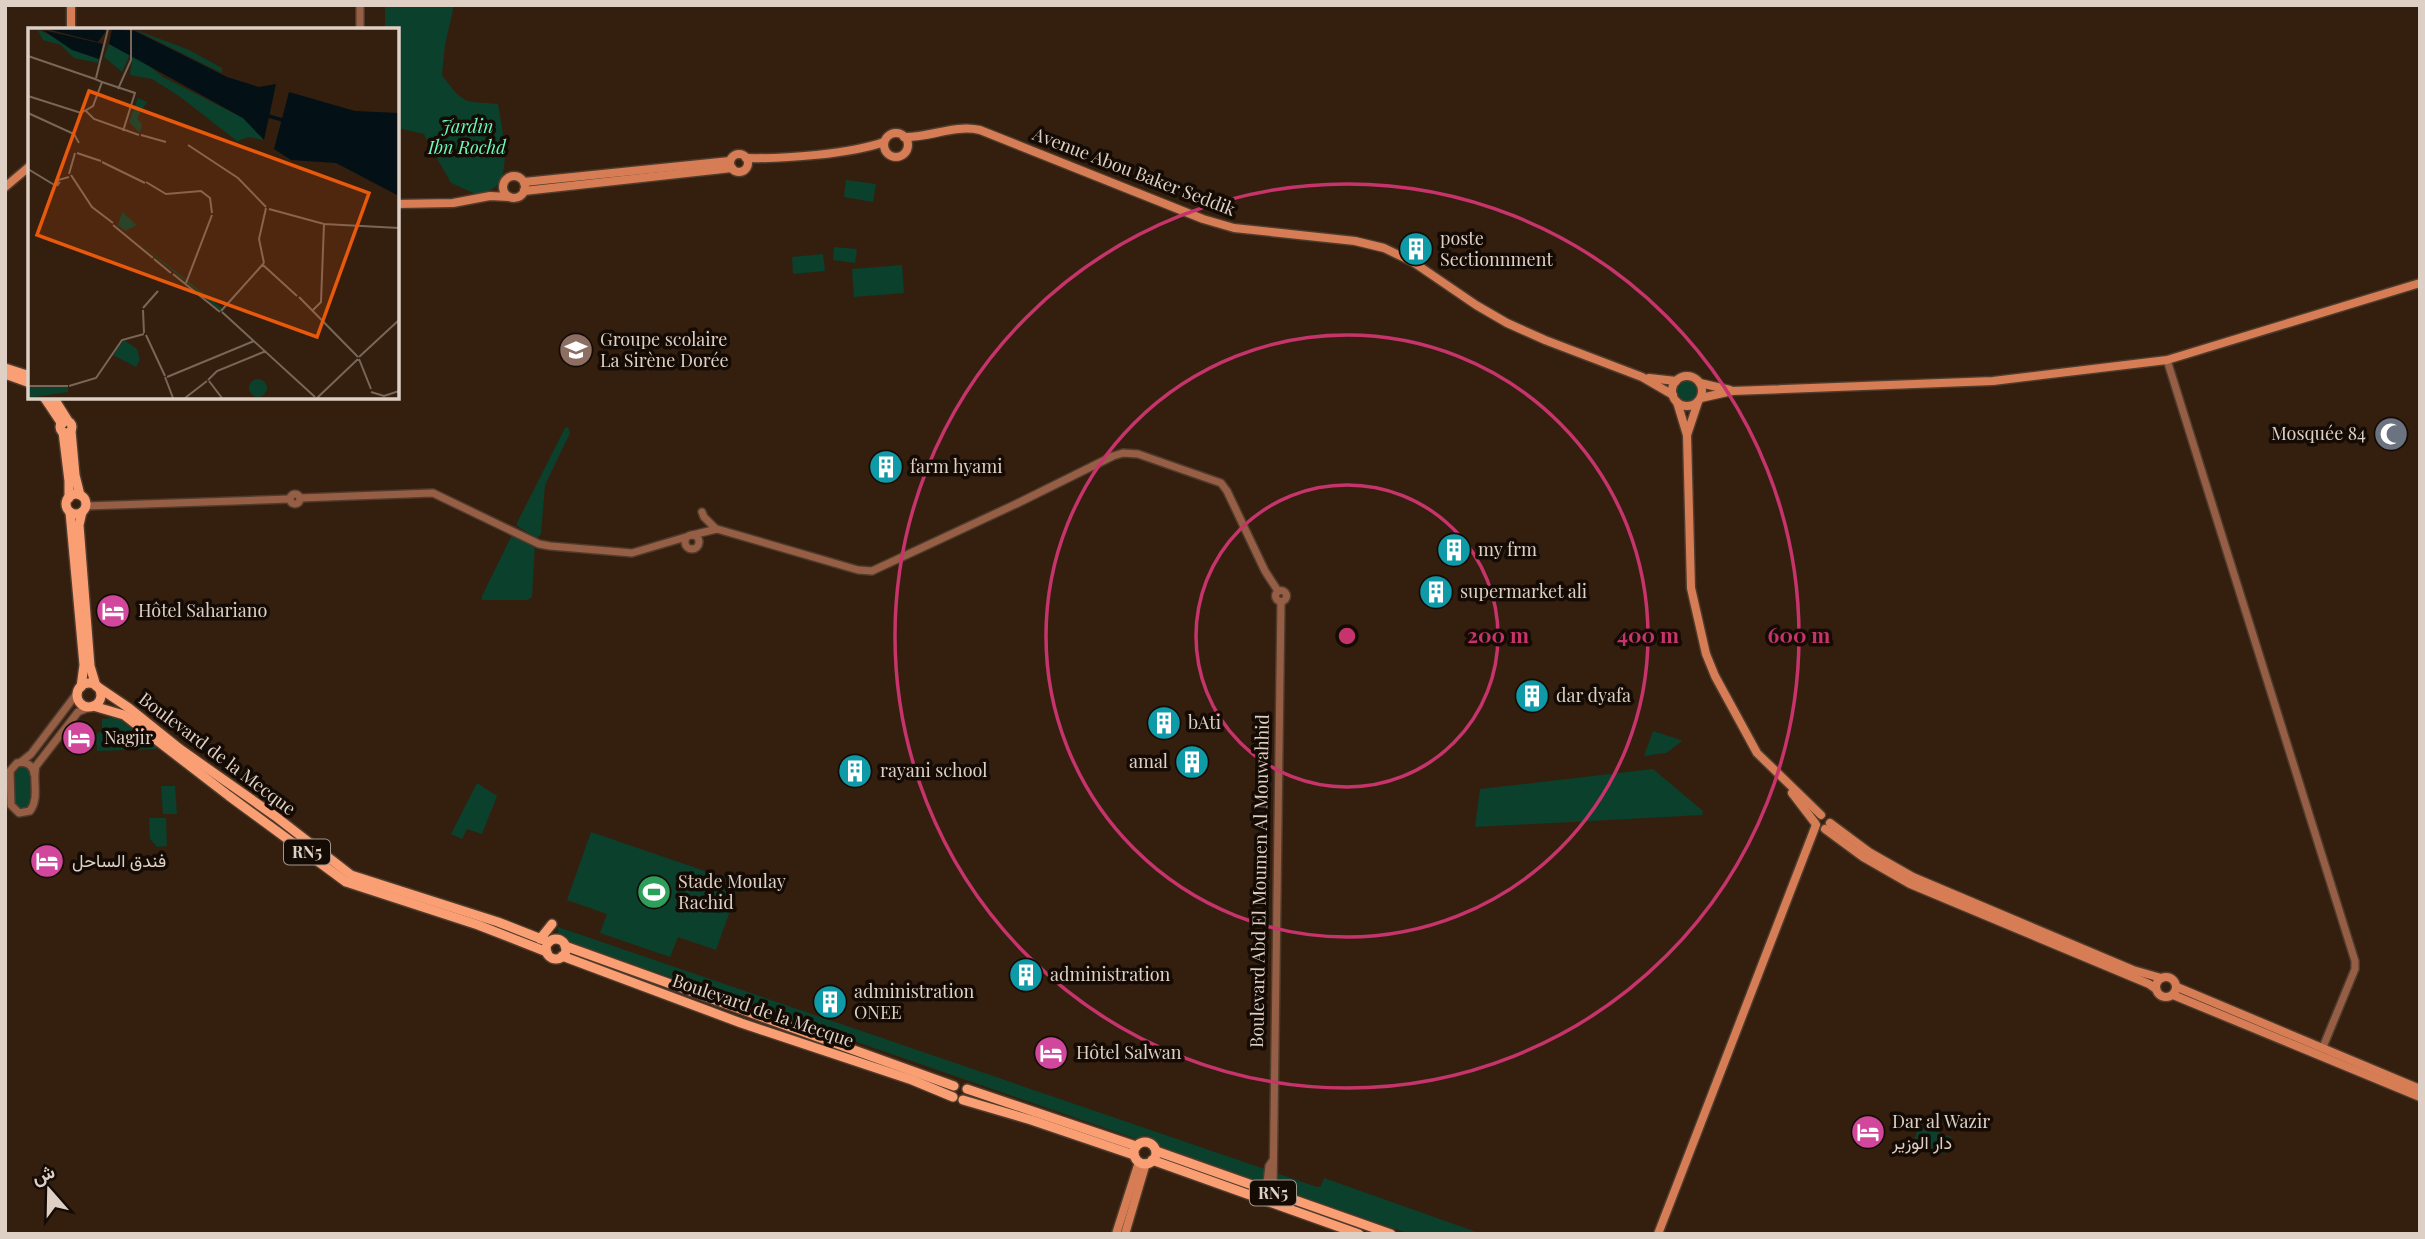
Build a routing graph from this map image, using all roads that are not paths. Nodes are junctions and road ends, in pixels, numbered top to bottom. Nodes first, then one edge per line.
1 (71, 5) edge
2 (360, 5) edge
3 (71, 28) edge
4 (360, 28) edge
5 (904, 137) junction
6 (921, 138) junction
7 (884, 142) junction
8 (868, 148) junction
9 (907, 149) junction
10 (886, 152) junction
11 (746, 163) junction
12 (731, 165) junction
13 (28, 168) edge
14 (504, 183) junction
15 (5, 187) edge
16 (524, 187) junction
17 (490, 196) junction
18 (509, 197) junction
19 (399, 204) edge
20 (2420, 283) edge
21 (2167, 360) junction
22 (5, 368) edge
23 (5, 374) edge
24 (28, 375) edge
25 (1642, 377) junction
26 (28, 382) edge
27 (1676, 382) junction
28 (1700, 383) junction
29 (1732, 391) junction
30 (1675, 398) junction
31 (45, 399) edge
32 (54, 399) edge
33 (1700, 399) junction
34 (66, 427) junction
35 (1687, 435) junction
36 (80, 495) junction
37 (69, 498) junction
38 (84, 509) junction
39 (70, 512) junction
40 (702, 512) dead end
41 (717, 530) junction
42 (688, 539) junction
43 (698, 545) junction
44 (97, 687) junction
45 (79, 690) junction
46 (91, 707) junction
47 (21, 762) junction
48 (34, 774) junction
49 (1787, 784) junction
50 (10, 793) junction
51 (5, 801) edge
52 (5, 807) edge
53 (16, 811) junction
54 (1822, 826) junction
55 (552, 924) dead end
56 (545, 944) junction
57 (563, 951) junction
58 (2161, 978) junction
59 (2156, 989) junction
60 (2175, 991) junction
61 (2323, 1047) junction
62 (954, 1086) junction
63 (2420, 1088) edge
64 (967, 1089) junction
65 (953, 1097) junction
66 (2420, 1097) edge
67 (963, 1100) junction
68 (1144, 1156) junction
69 (1269, 1192) junction
70 (1116, 1234) edge
71 (1125, 1234) edge
72 (1359, 1234) edge
73 (1391, 1234) edge
74 (1658, 1234) edge

1 - 3 main road
2 - 4 street
5 - 6 main road, Avenue Abou Baker Seddik
5 - 7 main road
5 - 9 main road
6 - 9 main road, Avenue Abou Baker Seddik
6 - 25 main road, Avenue Abou Baker Seddik
7 - 8 main road
7 - 10 main road
8 - 10 main road
8 - 11 main road
9 - 10 main road
11 - 12 main road
11 - 12 main road
12 - 16 main road
13 - 15 main road
14 - 16 main road
14 - 17 main road
14 - 18 main road
16 - 18 main road
17 - 18 main road
17 - 19 main road
20 - 21 main road
21 - 29 main road
21 - 61 street
22 - 24 main road
23 - 26 main road
25 - 27 main road, Avenue Abou Baker Seddik
25 - 30 main road, Avenue Abou Baker Seddik
27 - 28 main road
27 - 30 main road
28 - 29 main road
28 - 33 main road
29 - 33 main road
30 - 33 main road
30 - 35 main road
31 - 34 main road
32 - 34 main road
33 - 35 main road
34 - 36 main road
34 - 37 main road
35 - 49 main road
36 - 37 main road
36 - 38 main road
37 - 39 main road
38 - 39 main road
38 - 42 street
38 - 44 main road
39 - 45 main road
40 - 41 street
41 - 42 street
41 - 43 street
41 - 69 street, Boulevard Abd El Moumen Al Mouwahhid
42 - 43 street
42 - 43 street
44 - 45 main road
44 - 46 main road
44 - 56 main road, Boulevard de la Mecque / RN5
45 - 46 main road
45 - 47 street
46 - 48 street
46 - 56 main road, Boulevard de la Mecque / RN5
47 - 48 street
47 - 50 street
48 - 53 street
49 - 54 main road
49 - 54 main road
50 - 51 street
50 - 53 street
52 - 53 street
54 - 58 main road
54 - 59 main road
54 - 74 main road
55 - 56 main road
56 - 57 main road, RN5
56 - 57 main road, RN5
57 - 62 main road, Boulevard de la Mecque / RN5
57 - 65 main road, Boulevard de la Mecque / RN5
58 - 59 main road
58 - 60 main road
59 - 60 main road
60 - 61 main road
60 - 66 main road
61 - 63 main road
62 - 64 main road, RN5
62 - 65 main road
64 - 67 main road
64 - 68 main road, RN5
65 - 67 main road, RN5
67 - 68 main road, RN5
68 - 69 main road, RN5
68 - 70 main road
68 - 71 main road
68 - 72 main road, RN5
69 - 73 main road, RN5

